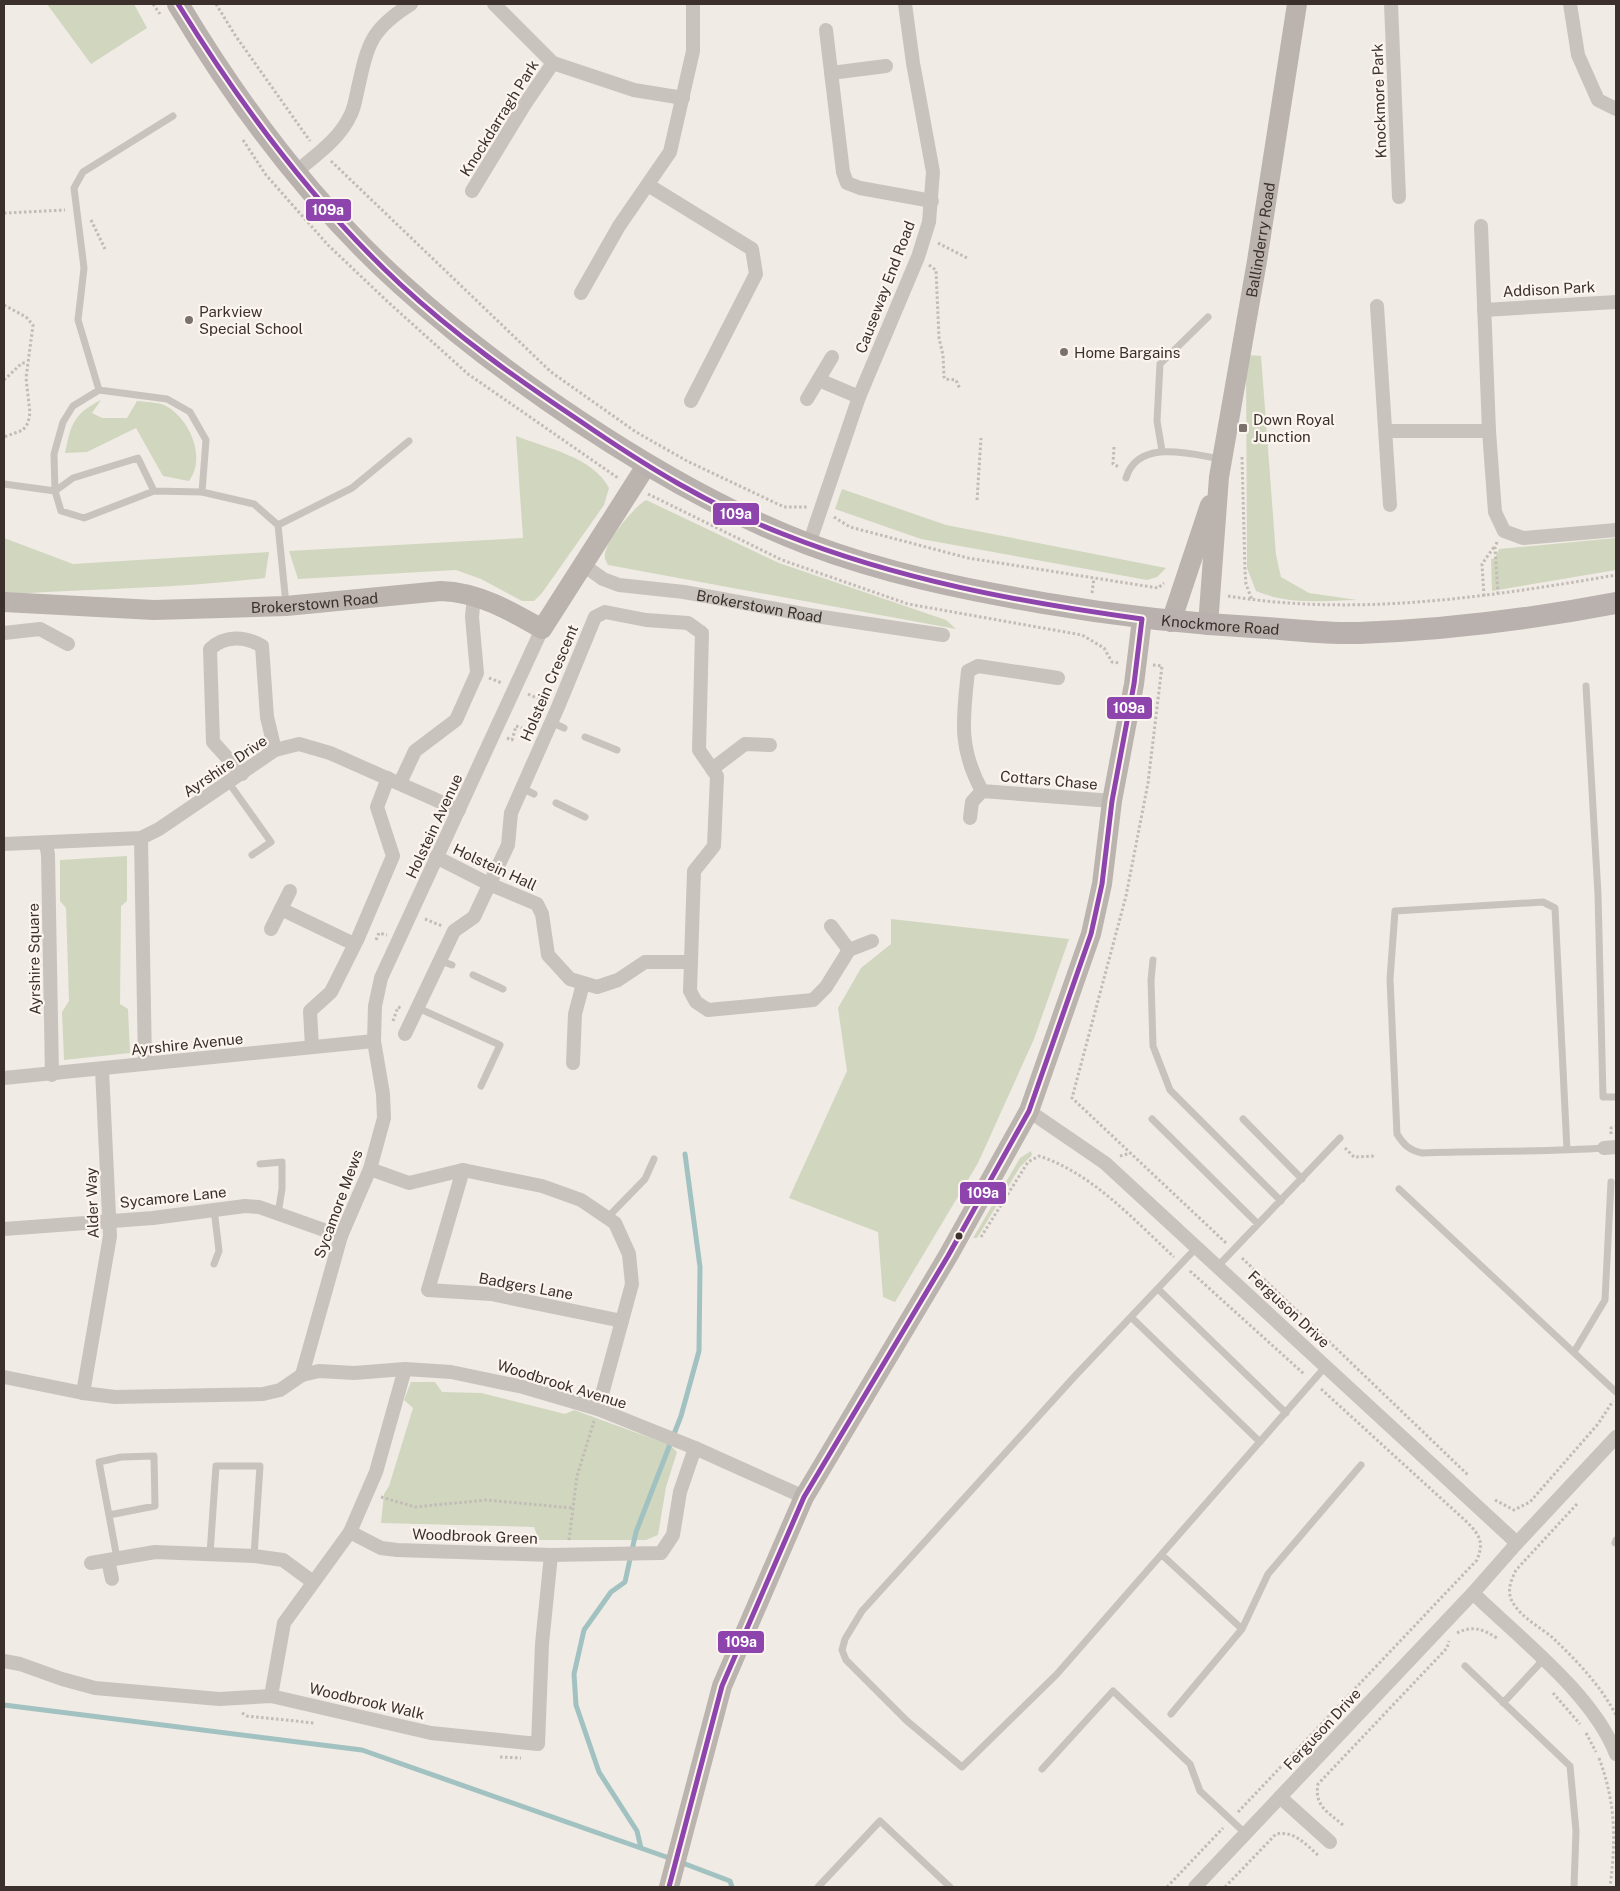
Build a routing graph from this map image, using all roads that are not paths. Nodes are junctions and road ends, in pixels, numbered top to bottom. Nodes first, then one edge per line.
1 (178, 4) edge
2 (410, 4) edge
3 (494, 4) edge
4 (693, 4) edge
5 (905, 4) edge
6 (1297, 4) edge
7 (1391, 4) edge
8 (1570, 4) edge
9 (826, 30) dead end
10 (553, 63) junction
11 (886, 66) dead end
12 (831, 73) junction
13 (683, 98) junction
14 (1616, 109) edge
15 (173, 116) dead end
16 (296, 172) junction
17 (648, 185) junction
18 (472, 191) dead end
19 (1399, 197) dead end
20 (932, 201) junction
21 (1481, 226) dead end
22 (581, 293) dead end
23 (1616, 302) edge
24 (1377, 306) dead end
25 (1484, 310) junction
26 (1208, 317) dead end
27 (832, 357) dead end
28 (819, 380) junction
29 (99, 390) junction
30 (859, 397) junction
31 (807, 400) dead end
32 (691, 401) dead end
33 (1387, 431) junction
34 (1489, 431) junction
35 (409, 441) dead end
36 (1162, 450) junction
37 (646, 466) junction
38 (1220, 468) junction
39 (1127, 475) road end
40 (4, 484) edge
41 (55, 491) junction
42 (154, 491) junction
43 (202, 492) junction
44 (1390, 505) dead end
45 (278, 525) junction
46 (1616, 530) edge
47 (809, 544) junction
48 (582, 564) junction
49 (474, 596) junction
50 (4, 602) edge
51 (1616, 602) edge
52 (286, 606) junction
53 (1142, 619) junction
54 (1171, 622) junction
55 (1208, 625) junction
56 (542, 629) junction
57 (4, 633) edge
58 (944, 634) dead end
59 (68, 644) dead end
60 (1058, 678) dead end
61 (1586, 686) dead end
62 (585, 737) dead end
63 (770, 745) dead end
64 (275, 750) junction
65 (617, 750) dead end
66 (712, 769) junction
67 (242, 774) junction
68 (394, 781) junction
69 (229, 783) junction
70 (982, 791) junction
71 (1112, 801) junction
72 (556, 803) dead end
73 (459, 810) junction
74 (585, 817) dead end
75 (970, 818) dead end
76 (141, 838) junction
77 (46, 843) junction
78 (4, 844) edge
79 (252, 856) dead end
80 (436, 857) junction
81 (489, 884) junction
82 (290, 891) dead end
83 (281, 909) junction
84 (831, 926) dead end
85 (271, 929) dead end
86 (356, 941) junction
87 (872, 941) dead end
88 (849, 950) junction
89 (1153, 960) dead end
90 (691, 962) junction
91 (473, 975) dead end
92 (583, 984) junction
93 (503, 988) dead end
94 (418, 1008) junction
95 (405, 1034) dead end
96 (374, 1041) junction
97 (312, 1047) junction
98 (573, 1063) dead end
99 (145, 1064) junction
100 (102, 1070) junction
101 (52, 1075) junction
102 (4, 1078) edge
103 (482, 1086) dead end
104 (1616, 1097) edge
105 (1029, 1111) junction
106 (1152, 1119) dead end
107 (1243, 1119) dead end
108 (1339, 1139) road end
109 (1610, 1148) edge
110 (1567, 1150) junction
111 (654, 1159) dead end
112 (260, 1164) dead end
113 (370, 1169) junction
114 (463, 1170) junction
115 (1302, 1179) junction
116 (1611, 1182) dead end
117 (1399, 1189) dead end
118 (1281, 1201) junction
119 (214, 1208) junction
120 (278, 1214) junction
121 (607, 1218) junction
122 (109, 1220) junction
123 (1258, 1224) junction
124 (4, 1229) edge
125 (341, 1236) junction
126 (1198, 1247) junction
127 (214, 1264) dead end
128 (1218, 1266) junction
129 (1158, 1289) junction
130 (1130, 1317) junction
131 (622, 1321) junction
132 (1574, 1352) junction
133 (1326, 1366) junction
134 (405, 1369) junction
135 (302, 1374) junction
136 (4, 1377) edge
137 (1616, 1392) edge
138 (83, 1393) junction
139 (598, 1409) junction
140 (1286, 1412) junction
141 (1616, 1437) edge
142 (1260, 1442) junction
143 (689, 1445) junction
144 (1361, 1465) dead end
145 (804, 1497) junction
146 (109, 1515) junction
147 (350, 1532) junction
148 (1517, 1543) junction
149 (210, 1554) junction
150 (551, 1555) junction
151 (1162, 1555) junction
152 (254, 1556) junction
153 (112, 1559) junction
154 (91, 1563) dead end
155 (112, 1579) dead end
156 (313, 1582) junction
157 (1473, 1593) junction
158 (1242, 1629) junction
159 (1543, 1660) junction
160 (4, 1661) edge
161 (1464, 1666) dead end
162 (271, 1696) junction
163 (1504, 1703) junction
164 (1170, 1714) dead end
165 (1616, 1754) edge
166 (1042, 1769) dead end
167 (1280, 1797) junction
168 (1245, 1833) junction
169 (1330, 1842) dead end
170 (671, 1880) edge
171 (818, 1887) edge
172 (950, 1887) edge
173 (1195, 1887) edge
174 (1574, 1887) edge

1 - 16 main road, Knockmore Road
2 - 16 street
3 - 10 street, Knockdarragh Park
4 - 13 street
5 - 20 street, Causeway End Road
6 - 38 main road, Ballinderry Road
7 - 19 street, Knockmore Park
8 - 14 street
9 - 12 street
10 - 13 street, Knockdarragh Park
10 - 18 street, Knockdarragh Park
11 - 12 street
12 - 20 street
13 - 17 street
15 - 29 lane
16 - 37 main road, Knockmore Road
17 - 22 street
17 - 32 street
20 - 30 street, Causeway End Road
21 - 25 street, Addison Park
23 - 25 street, Addison Park
24 - 33 street
25 - 34 street, Addison Park
26 - 36 lane
27 - 28 street
28 - 30 street
28 - 31 street
29 - 41 lane
29 - 43 lane
30 - 47 street, Causeway End Road
33 - 34 street
33 - 44 street
34 - 46 street, Addison Park
35 - 45 lane
36 - 38 lane
36 - 39 lane
37 - 47 main road, Knockmore Road
37 - 48 main road
38 - 54 main road, Ballinderry Road
38 - 55 main road, Ballinderry Road
40 - 41 lane
41 - 42 lane
41 - 42 lane
42 - 43 lane
43 - 45 lane
45 - 52 lane
47 - 53 main road, Knockmore Road
48 - 56 main road
48 - 58 street, Brokerstown Road
49 - 52 main road, Brokerstown Road
49 - 56 main road, Brokerstown Road
49 - 68 street
50 - 52 main road, Brokerstown Road
51 - 55 main road, Knockmore Road
53 - 54 main road, Knockmore Road
53 - 71 main road
54 - 55 main road, Knockmore Road
56 - 73 street, Holstein Avenue
57 - 59 street
60 - 70 street, Cottars Chase
61 - 104 lane
62 - 65 lane
63 - 66 street
64 - 67 street, Ayrshire Drive
64 - 67 street
64 - 68 street, Ayrshire Drive
66 - 81 street, Holstein Crescent
66 - 90 street, Holstein Crescent
67 - 69 street, Ayrshire Drive
68 - 73 street, Ayrshire Drive
68 - 86 street
69 - 76 street, Ayrshire Drive
69 - 79 lane
70 - 71 street, Cottars Chase
70 - 75 street, Cottars Chase
71 - 105 main road
72 - 74 lane
73 - 80 street, Holstein Avenue
76 - 77 street, Ayrshire Drive
76 - 99 street
77 - 78 street, Ayrshire Drive
77 - 101 street, Ayrshire Square
80 - 81 street, Holstein Hall
80 - 96 street, Holstein Avenue
81 - 92 street, Holstein Hall
81 - 94 street, Holstein Crescent
82 - 83 street
83 - 85 street
83 - 86 street
84 - 88 street
86 - 97 street
87 - 88 street
88 - 90 street, Holstein Crescent
89 - 118 lane
90 - 92 street
91 - 93 lane
92 - 98 street
94 - 95 street
94 - 103 lane
96 - 97 street, Ayrshire Avenue
96 - 113 street, Sycamore Mews
97 - 99 street, Ayrshire Avenue
99 - 100 street, Ayrshire Avenue
100 - 101 street, Ayrshire Avenue
100 - 122 street, Alder Way
101 - 102 street, Ayrshire Avenue
105 - 126 street, Ferguson Drive
105 - 145 main road
106 - 123 lane
107 - 115 lane
108 - 115 lane
109 - 110 lane
110 - 110 lane
111 - 121 lane
112 - 120 lane
113 - 114 street
113 - 125 street, Sycamore Mews
114 - 121 street
114 - 131 street, Badgers Lane
115 - 118 lane
116 - 132 lane
117 - 132 lane
118 - 123 lane
119 - 120 street, Sycamore Lane
119 - 122 street, Sycamore Lane
119 - 127 lane
120 - 125 street, Sycamore Lane
121 - 131 street
122 - 124 street, Sycamore Lane
122 - 138 street, Alder Way
123 - 128 lane
125 - 135 street, Sycamore Mews
126 - 128 street, Ferguson Drive
126 - 129 lane
128 - 133 street, Ferguson Drive
129 - 130 lane
129 - 140 lane
130 - 142 lane
130 - 151 lane
131 - 139 street
132 - 137 lane
133 - 140 lane
133 - 148 street, Ferguson Drive
134 - 135 street, Woodbrook Avenue
134 - 139 street, Woodbrook Avenue
134 - 147 street
135 - 138 street
136 - 138 street
139 - 143 street, Woodbrook Avenue
140 - 142 lane
141 - 148 street, Ferguson Drive
142 - 151 lane
143 - 145 street, Woodbrook Avenue
143 - 150 street, Woodbrook Green
144 - 158 lane
145 - 170 main road
146 - 146 lane
146 - 153 lane
147 - 150 street, Woodbrook Green
147 - 156 street
148 - 157 street, Ferguson Drive
149 - 152 street
149 - 152 lane
149 - 153 street
150 - 162 street, Woodbrook Walk
151 - 158 lane
152 - 156 street
153 - 154 street
153 - 155 street
156 - 162 street
157 - 159 street
157 - 167 street, Ferguson Drive
158 - 164 lane
159 - 163 lane
159 - 165 street
160 - 162 street, Woodbrook Walk
161 - 163 lane
163 - 174 lane
166 - 168 lane
167 - 168 street, Ferguson Drive
167 - 169 street
168 - 173 street, Ferguson Drive
171 - 172 lane

